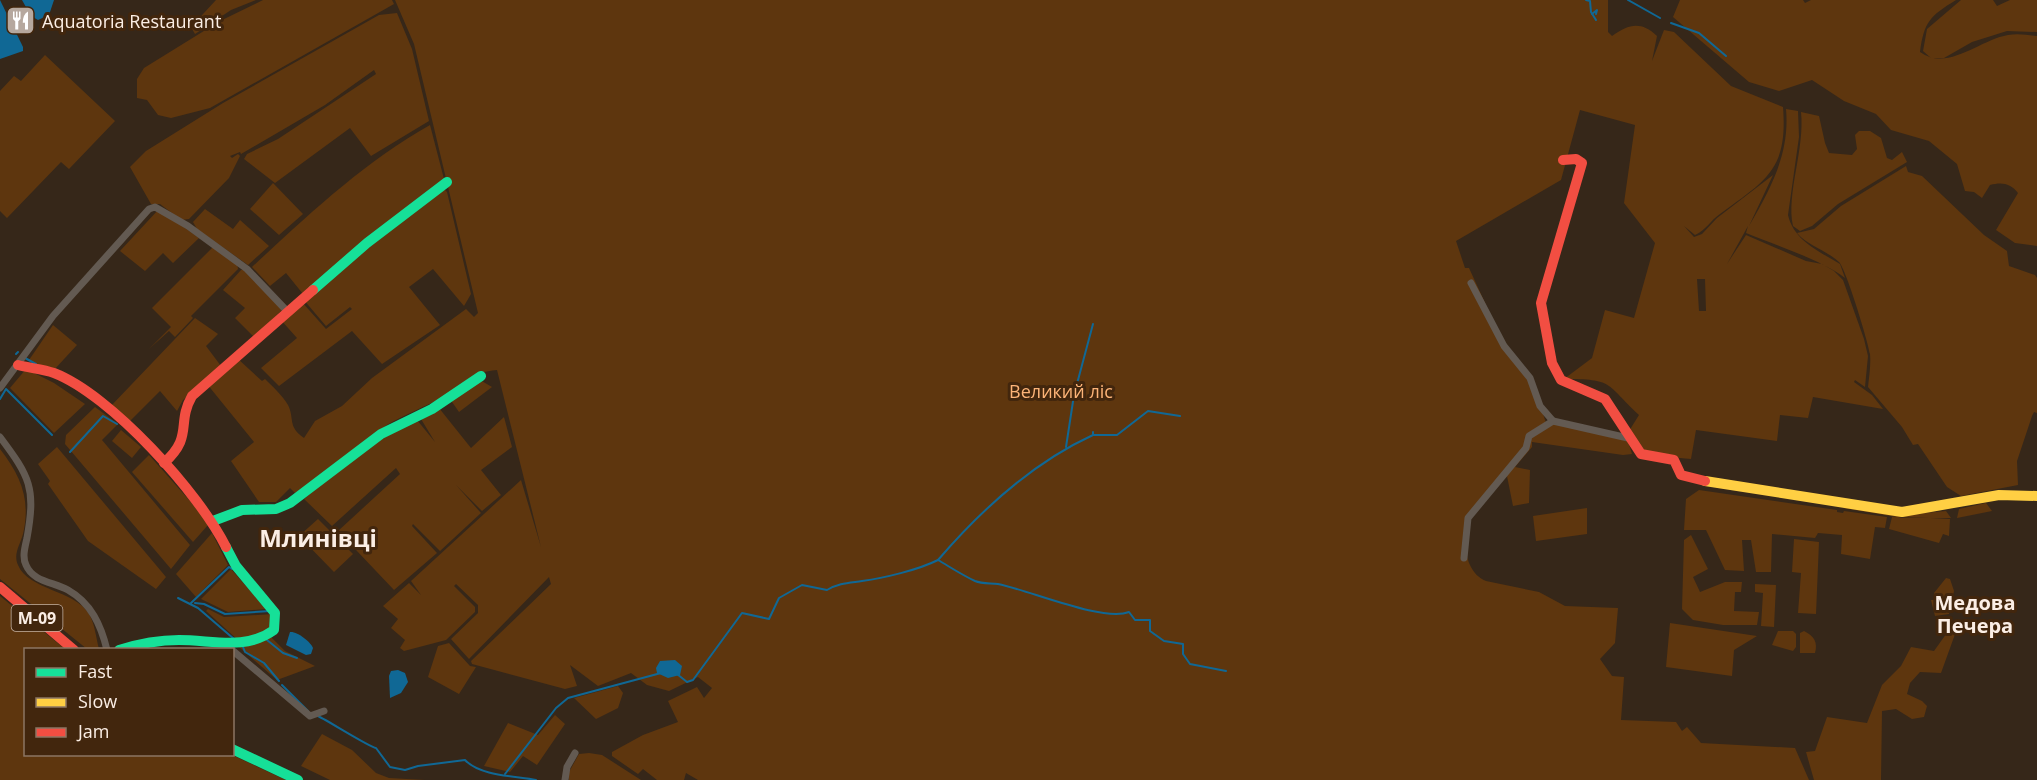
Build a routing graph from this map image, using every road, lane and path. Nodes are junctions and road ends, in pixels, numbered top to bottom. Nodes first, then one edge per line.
1 (1563, 160) dead end
2 (447, 182) dead end
3 (1471, 284) dead end
4 (287, 311) junction
5 (18, 364) junction
6 (481, 376) dead end
7 (0, 388) edge
8 (1553, 421) junction
9 (0, 438) edge
10 (1628, 438) junction
11 (164, 463) junction
12 (2037, 496) edge
13 (213, 521) junction
14 (1464, 558) dead end
15 (0, 587) edge
16 (72, 648) edge
17 (106, 648) edge
18 (131, 648) edge
19 (229, 648) edge
20 (234, 652) edge
21 (319, 713) dead end
22 (234, 750) edge
23 (575, 753) dead end
24 (298, 780) edge
25 (565, 780) edge

1 - 10 street
2 - 4 street
3 - 8 street
4 - 5 street
4 - 11 street
5 - 7 street
5 - 11 street
6 - 13 street
8 - 10 street
8 - 14 street
9 - 17 street
10 - 12 street
11 - 13 street
13 - 19 street
15 - 16 street, М-09
18 - 19 street
20 - 21 street
22 - 24 street
23 - 25 street

